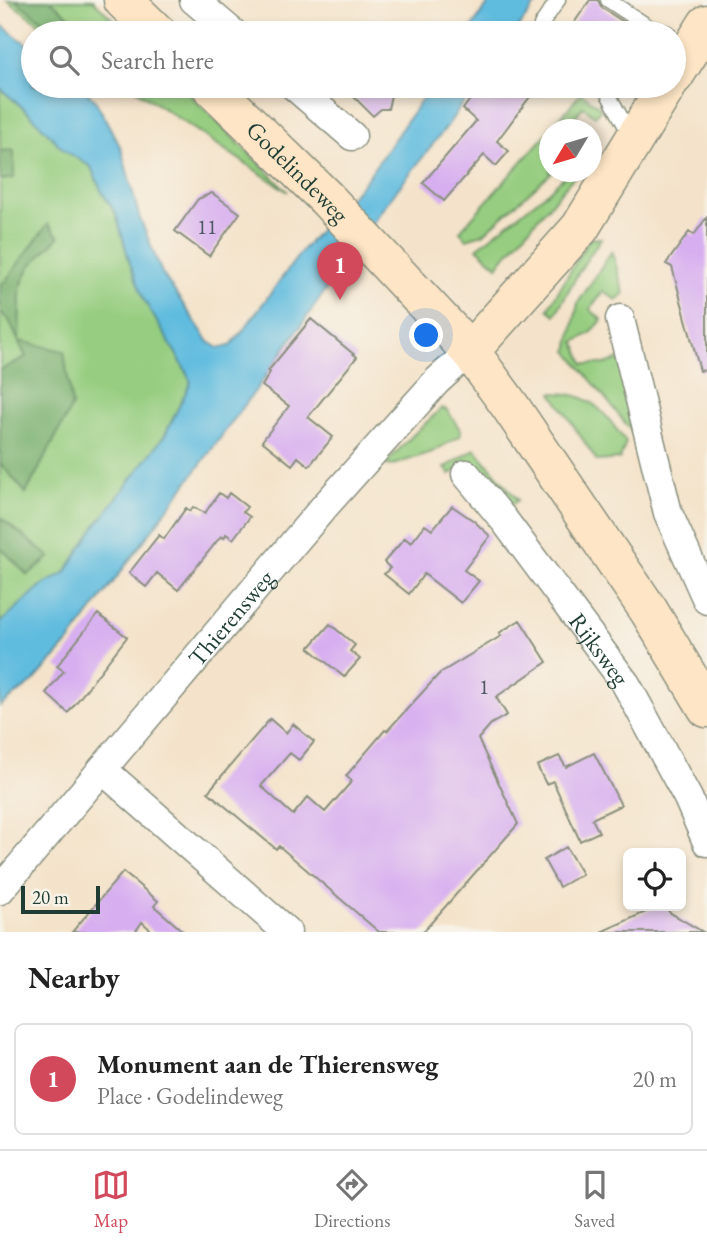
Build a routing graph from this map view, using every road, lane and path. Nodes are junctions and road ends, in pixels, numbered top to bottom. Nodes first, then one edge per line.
1 (123, 0) edge
2 (194, 0) edge
3 (558, 0) edge
4 (608, 0) edge
5 (145, 21) edge
6 (196, 21) edge
7 (219, 21) edge
8 (544, 21) edge
9 (635, 21) edge
10 (223, 98) edge
11 (308, 98) edge
12 (610, 98) edge
13 (659, 98) edge
14 (352, 136) dead end
15 (632, 140) junction
16 (620, 319) dead end
17 (470, 351) junction
18 (466, 474) dead end
19 (707, 600) edge
20 (707, 708) edge
21 (102, 769) junction
22 (707, 842) edge
23 (0, 890) edge
24 (288, 932) edge

1 - 5 main road
2 - 6 street
2 - 7 street
3 - 8 lane
4 - 9 lane
10 - 17 main road, Godelindeweg
11 - 14 street
12 - 15 lane
13 - 15 main road
15 - 17 main road
16 - 19 street
17 - 20 main road
17 - 21 street, Thierensweg
18 - 22 street, Rijksweg
21 - 23 street, Thierensweg
21 - 24 street

